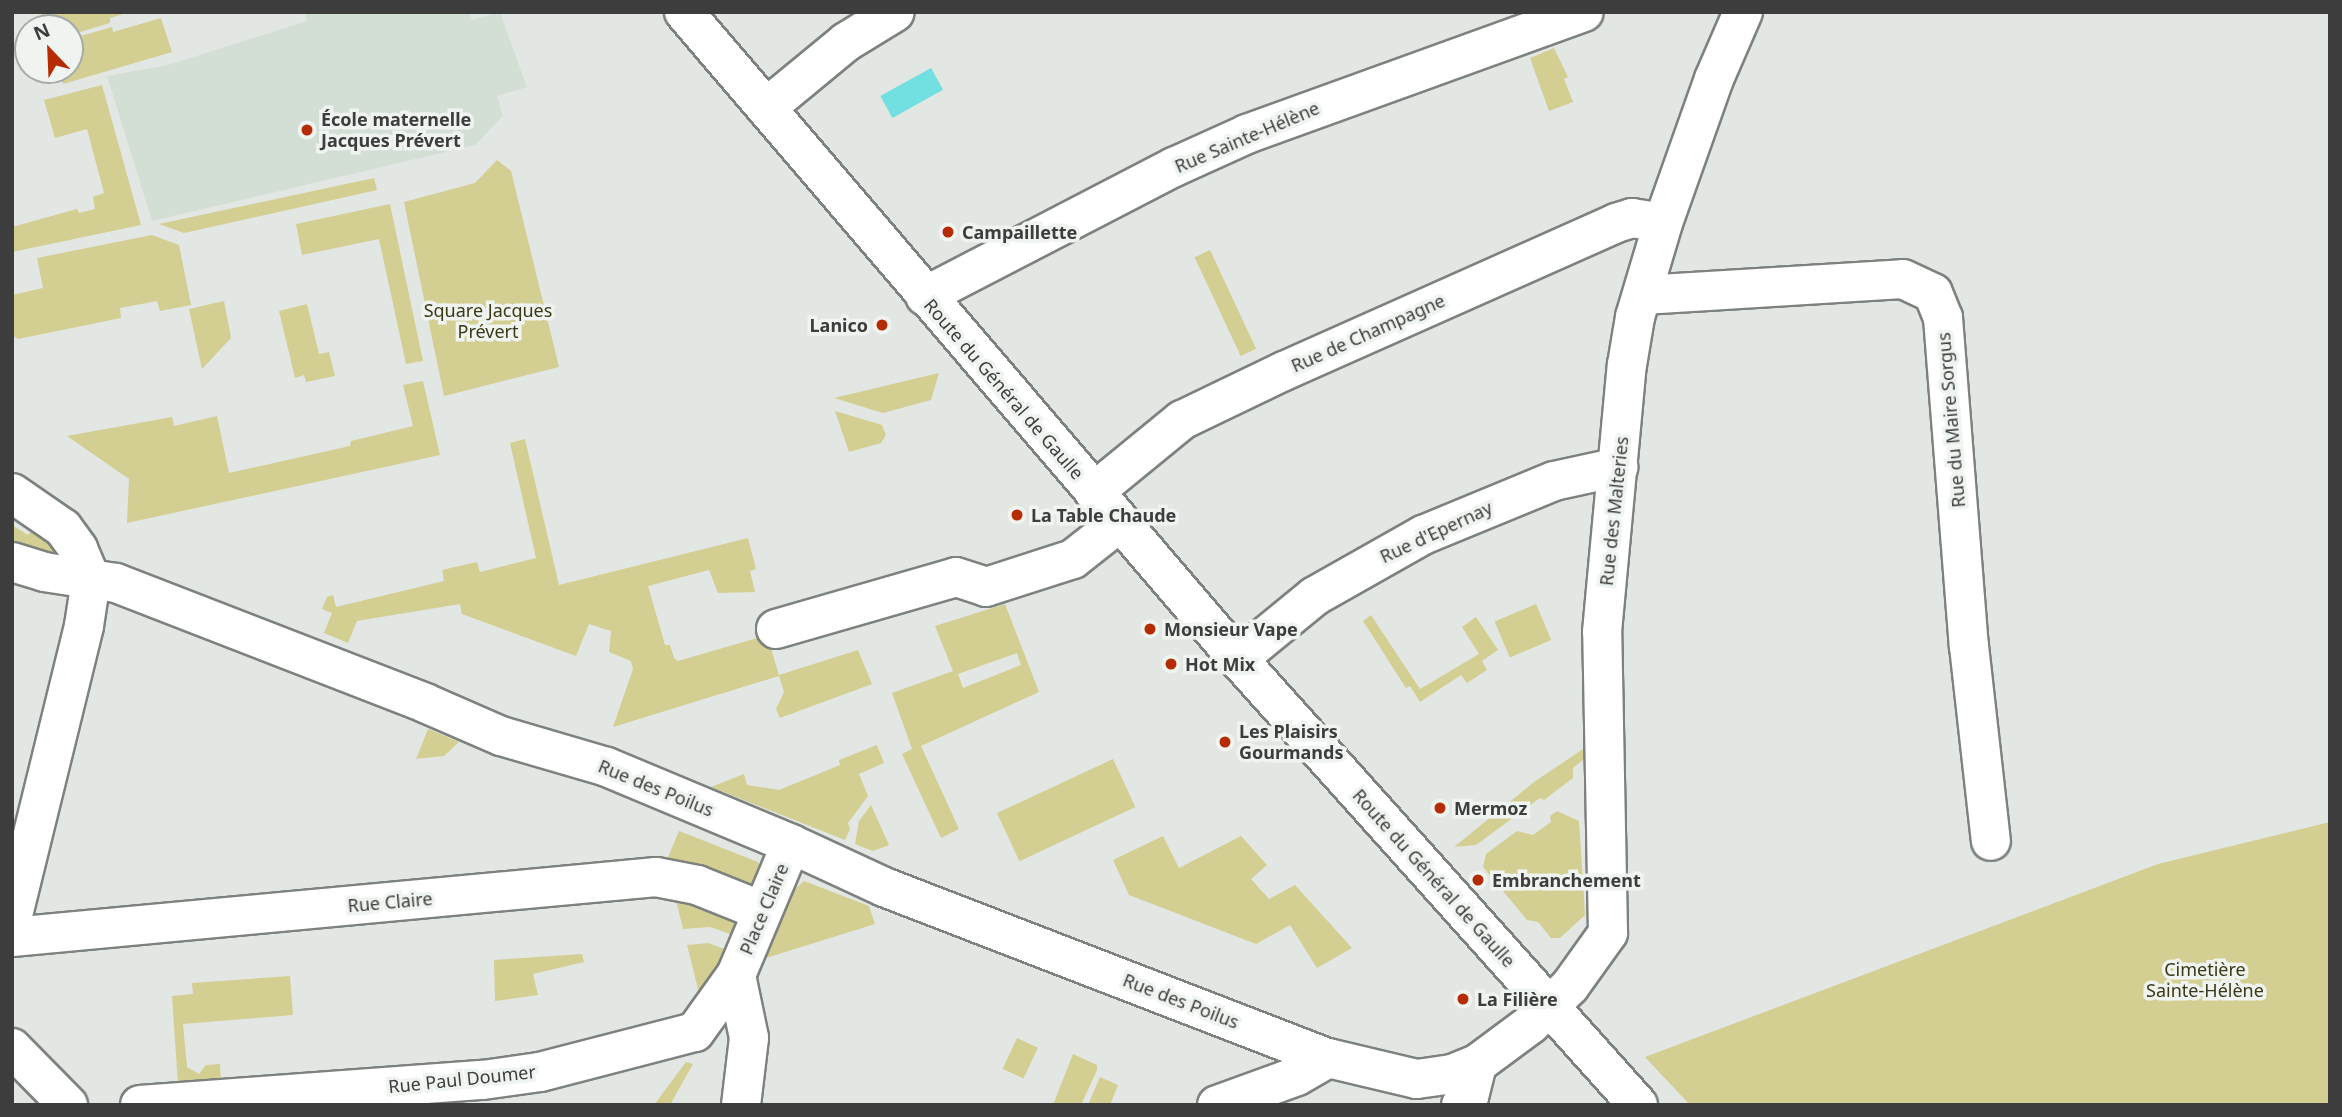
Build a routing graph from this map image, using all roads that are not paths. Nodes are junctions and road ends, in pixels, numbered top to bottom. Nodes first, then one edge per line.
1 (684, 12) edge
2 (895, 12) edge
3 (1584, 12) edge
4 (1742, 12) edge
5 (766, 108) junction
6 (1663, 223) junction
7 (1643, 295) junction
8 (925, 296) junction
9 (1618, 467) junction
10 (1094, 492) junction
11 (12, 493) edge
12 (1120, 522) junction
13 (12, 562) edge
14 (91, 580) junction
15 (776, 629) dead end
16 (1238, 659) junction
17 (1991, 841) dead end
18 (791, 844) junction
19 (762, 911) junction
20 (12, 920) edge
21 (12, 937) edge
22 (736, 975) junction
23 (1549, 1007) junction
24 (12, 1048) edge
25 (1328, 1058) junction
26 (1477, 1064) junction
27 (68, 1105) edge
28 (140, 1105) edge
29 (741, 1105) edge
30 (1217, 1105) edge
31 (1461, 1105) edge
32 (1638, 1105) edge

1 - 5 street, Route du Général de Gaulle
2 - 5 street
3 - 8 street, Rue Sainte-Hélène
4 - 6 street, Rue des Malteries
5 - 8 street, Route du Général de Gaulle
6 - 7 street, Rue des Malteries
6 - 10 street, Rue de Champagne
7 - 9 street, Rue des Malteries
7 - 17 street, Rue du Maire Sorgus
8 - 10 street, Route du Général de Gaulle
9 - 16 street, Rue d'Epernay
9 - 23 street, Rue des Malteries
10 - 12 street, Route du Général de Gaulle
11 - 14 street
12 - 15 street
12 - 16 street, Route du Général de Gaulle
13 - 14 street, Rue des Poilus
14 - 18 street, Rue des Poilus
14 - 20 street
16 - 23 street, Route du Général de Gaulle
18 - 19 street, Place Claire
18 - 25 street, Rue des Poilus
19 - 21 street, Rue Claire
19 - 22 street, Place Claire
22 - 28 street, Rue Paul Doumer
22 - 29 street
23 - 26 street, Rue des Poilus
23 - 32 street, Route du Général de Gaulle
24 - 27 street
25 - 26 street, Rue des Poilus
25 - 30 street
26 - 31 street

